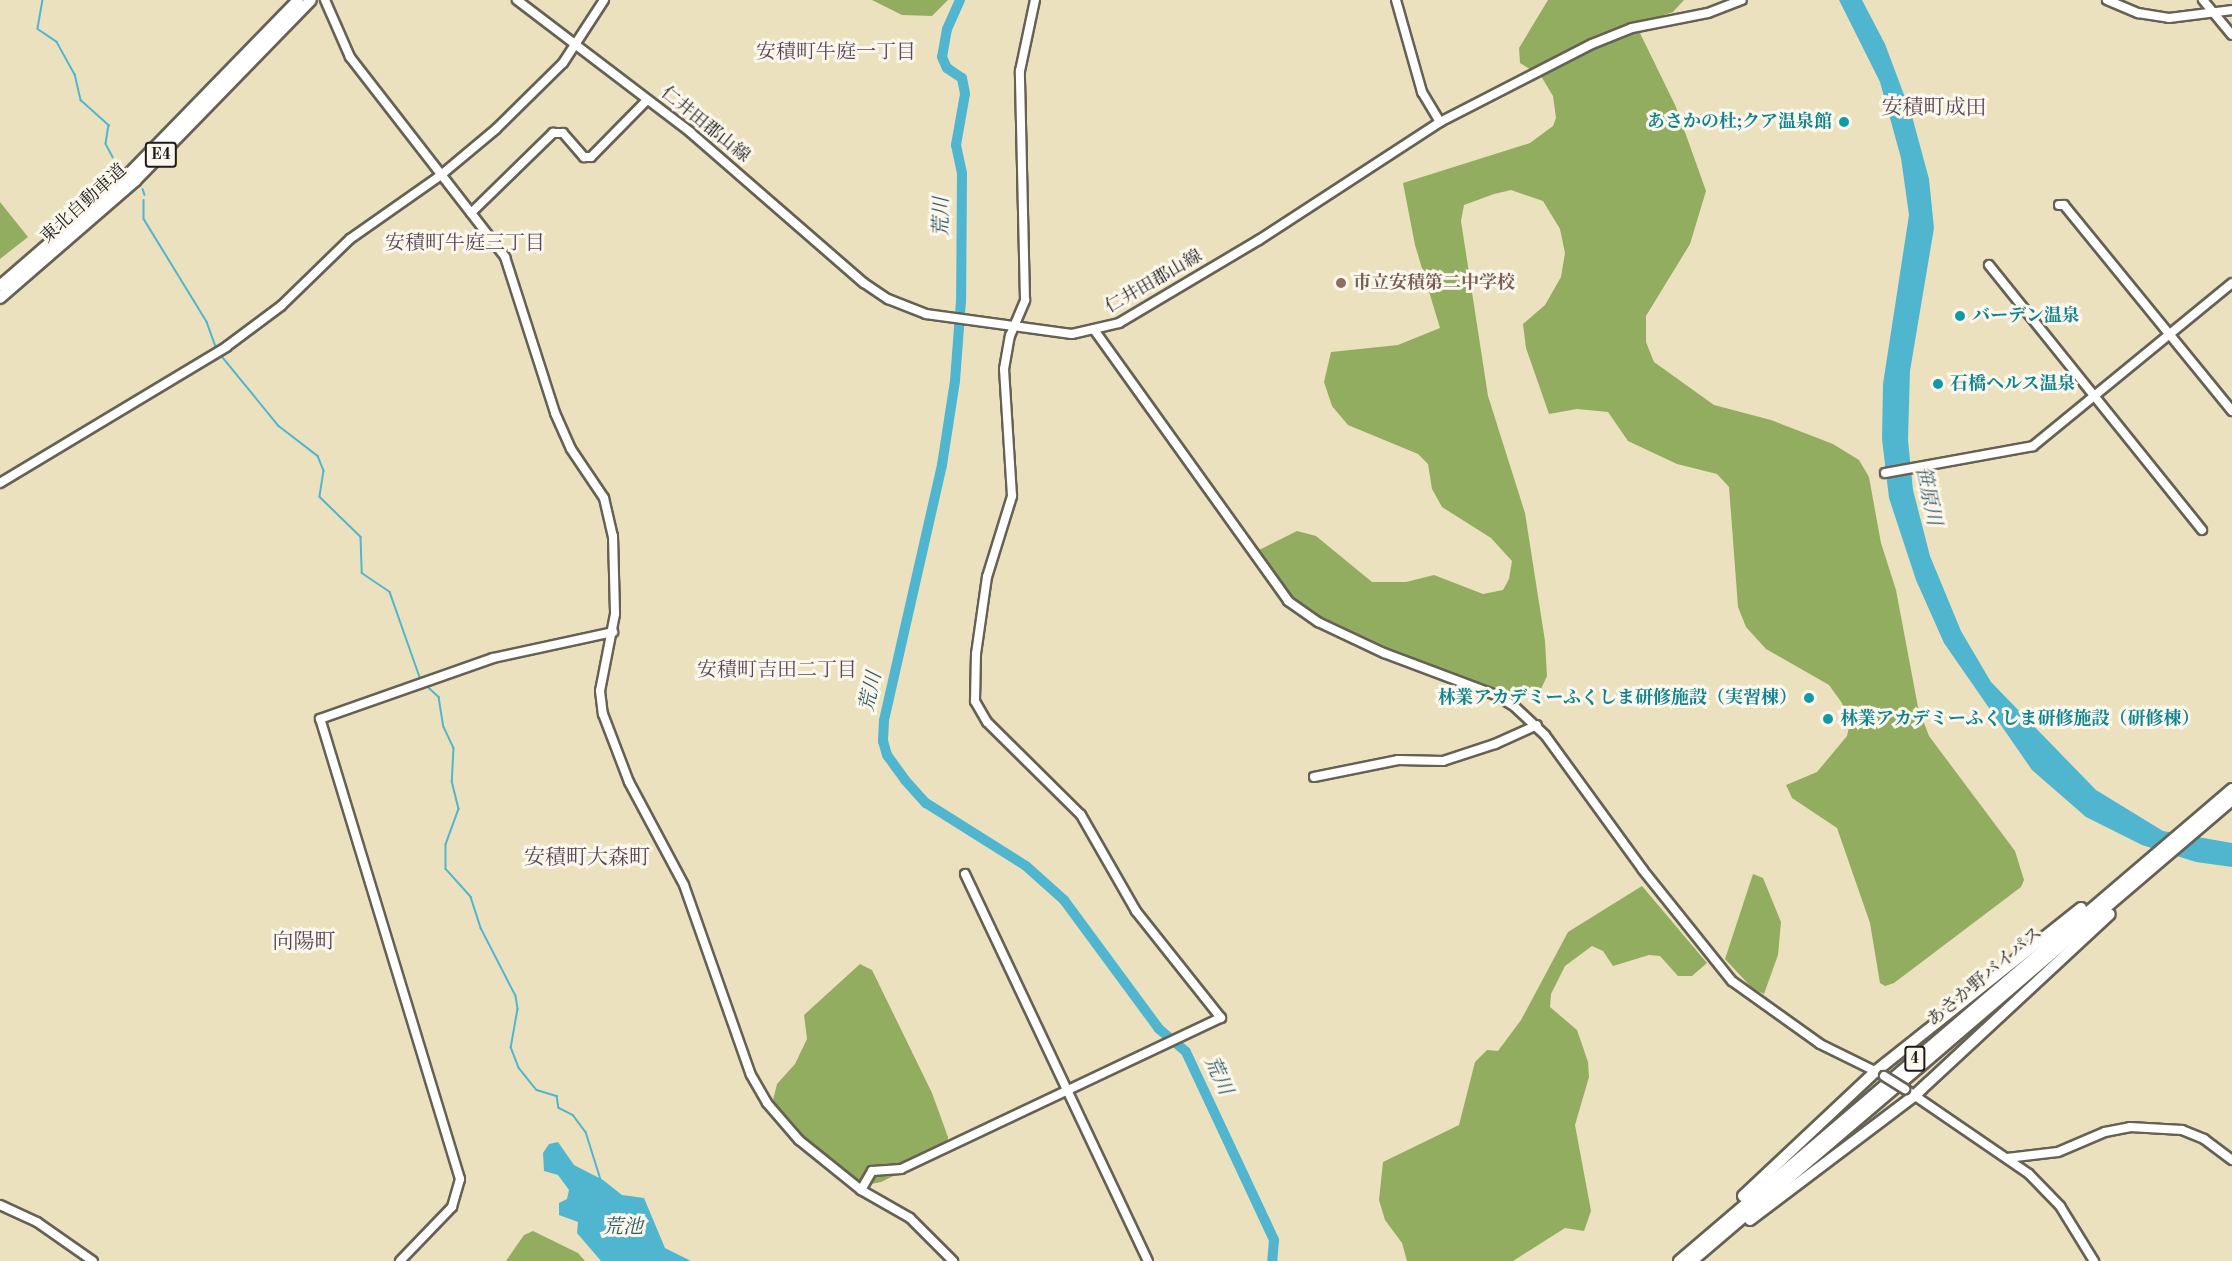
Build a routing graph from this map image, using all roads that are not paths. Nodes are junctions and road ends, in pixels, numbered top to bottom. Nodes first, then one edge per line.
1 (298, 0) edge
2 (311, 0) edge
3 (325, 0) edge
4 (517, 0) edge
5 (604, 0) edge
6 (1035, 0) edge
7 (1396, 0) edge
8 (1742, 0) edge
9 (2107, 0) edge
10 (2203, 0) edge
11 (1730, 3) edge
12 (2232, 10) edge
13 (2214, 14) junction
14 (2232, 35) edge
15 (576, 45) junction
16 (647, 100) junction
17 (1440, 122) junction
18 (441, 174) junction
19 (2059, 205) dead end
20 (471, 213) junction
21 (1989, 265) dead end
22 (2232, 284) edge
23 (0, 286) edge
24 (0, 298) edge
25 (1013, 328) junction
26 (1095, 332) junction
27 (2170, 336) junction
28 (2095, 397) junction
29 (2232, 411) edge
30 (1886, 474) dead end
31 (0, 483) edge
32 (2202, 530) dead end
33 (613, 632) junction
34 (1537, 725) junction
35 (1314, 777) dead end
36 (2232, 789) edge
37 (2232, 800) edge
38 (2207, 816) junction
39 (2150, 861) junction
40 (965, 874) dead end
41 (1880, 1073) junction
42 (1067, 1090) junction
43 (1909, 1093) junction
44 (2007, 1158) junction
45 (2232, 1160) edge
46 (861, 1190) junction
47 (0, 1205) edge
48 (1684, 1260) edge
49 (93, 1261) edge
50 (400, 1261) edge
51 (953, 1261) edge
52 (1148, 1261) edge
53 (1697, 1261) edge
54 (2094, 1261) edge

1 - 23 highway, 東北自動車道 / E4
2 - 24 highway, 東北自動車道 / E4
3 - 18 street
4 - 15 street, 仁井田郡山線
5 - 15 street
6 - 25 street
7 - 17 street
8 - 11 street, 仁井田郡山線
9 - 13 street
10 - 13 street
11 - 17 street, 仁井田郡山線
12 - 13 street
13 - 14 street
15 - 16 street, 仁井田郡山線
15 - 18 street
16 - 20 street
16 - 25 street, 仁井田郡山線
17 - 26 street, 仁井田郡山線
18 - 20 street
18 - 31 street
19 - 27 street
20 - 33 street
21 - 28 street
22 - 27 street
25 - 26 street, 仁井田郡山線
25 - 42 street
26 - 34 street
27 - 28 street
27 - 29 street
28 - 30 street
28 - 32 street
33 - 46 street
33 - 50 street
34 - 35 street
34 - 41 street
36 - 38 highway, あさか野バイパス / 4
37 - 38 highway, あさか野バイパス / 4
38 - 39 highway, あさか野バイパス / 4
38 - 39 highway, あさか野バイパス / 4
39 - 41 highway
39 - 43 highway
39 - 48 highway, あさか野バイパス / 4
40 - 42 street
41 - 43 street, bridge
41 - 48 highway
42 - 46 street
42 - 52 street
43 - 44 street
43 - 53 highway
44 - 45 street
44 - 54 street
46 - 51 street
47 - 49 street

